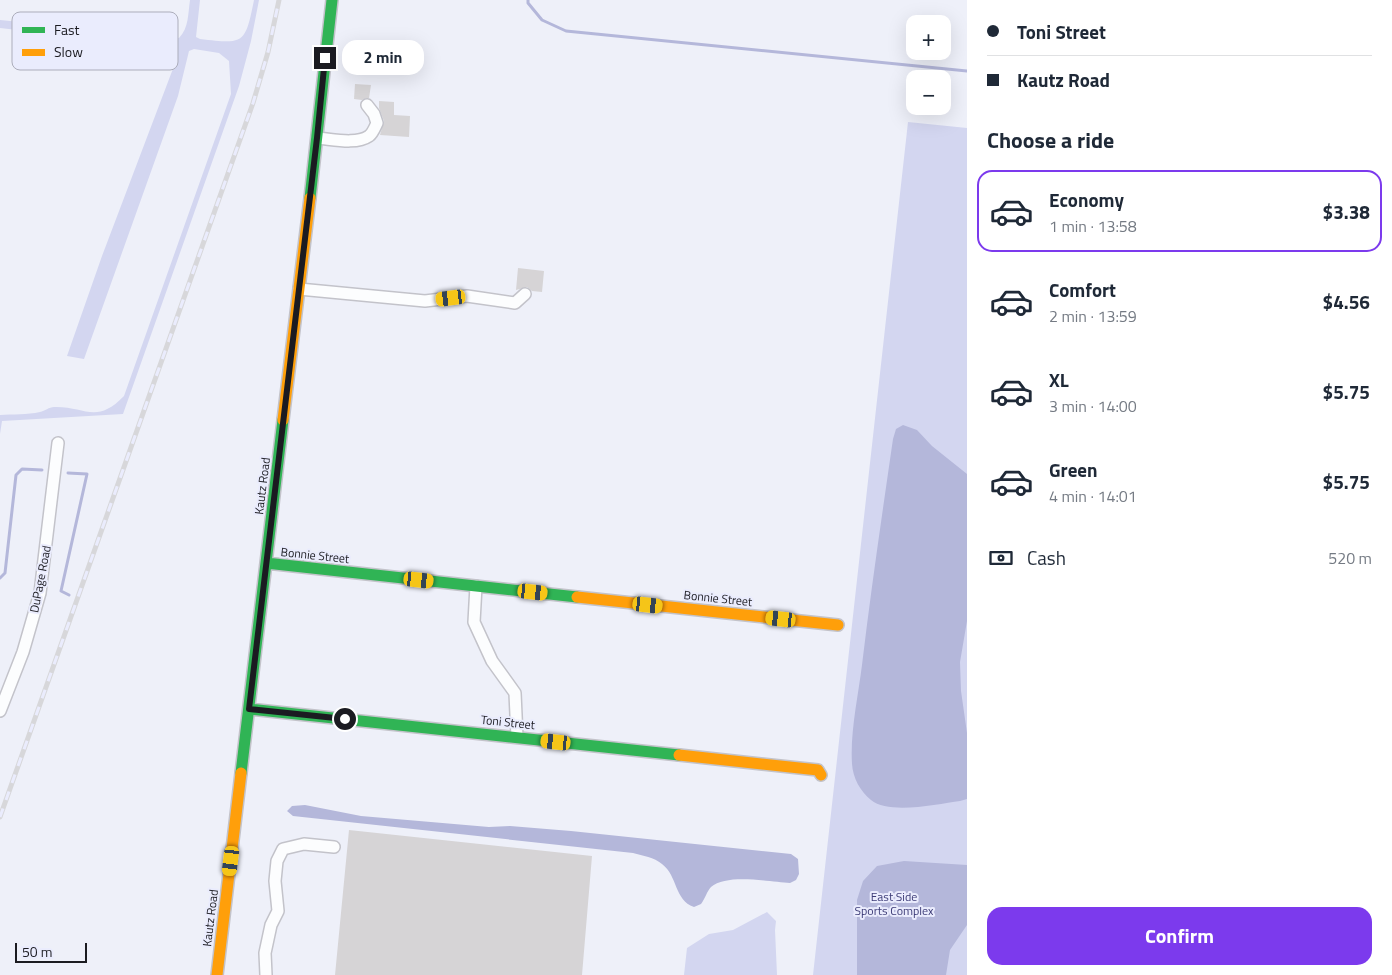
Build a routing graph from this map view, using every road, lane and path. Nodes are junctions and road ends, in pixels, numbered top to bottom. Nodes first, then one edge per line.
1 (332, 0) edge
2 (367, 105) dead end
3 (317, 138) junction
4 (299, 289) junction
5 (525, 294) dead end
6 (58, 443) dead end
7 (266, 563) junction
8 (476, 586) junction
9 (838, 625) dead end
10 (5, 682) edge
11 (249, 709) junction
12 (0, 711) edge
13 (517, 737) junction
14 (821, 775) dead end
15 (334, 847) dead end
16 (217, 975) edge
17 (266, 975) edge

1 - 3 street, Kautz Road
2 - 3 street
3 - 4 street, Kautz Road
4 - 5 street
4 - 7 street, Kautz Road
6 - 10 street, DuPage Road
7 - 8 street, Bonnie Street
7 - 11 street, Kautz Road
8 - 9 street, Bonnie Street
8 - 13 street
10 - 12 street, DuPage Road
11 - 13 street, Toni Street
11 - 16 street, Kautz Road
13 - 14 street, Toni Street
15 - 17 street

